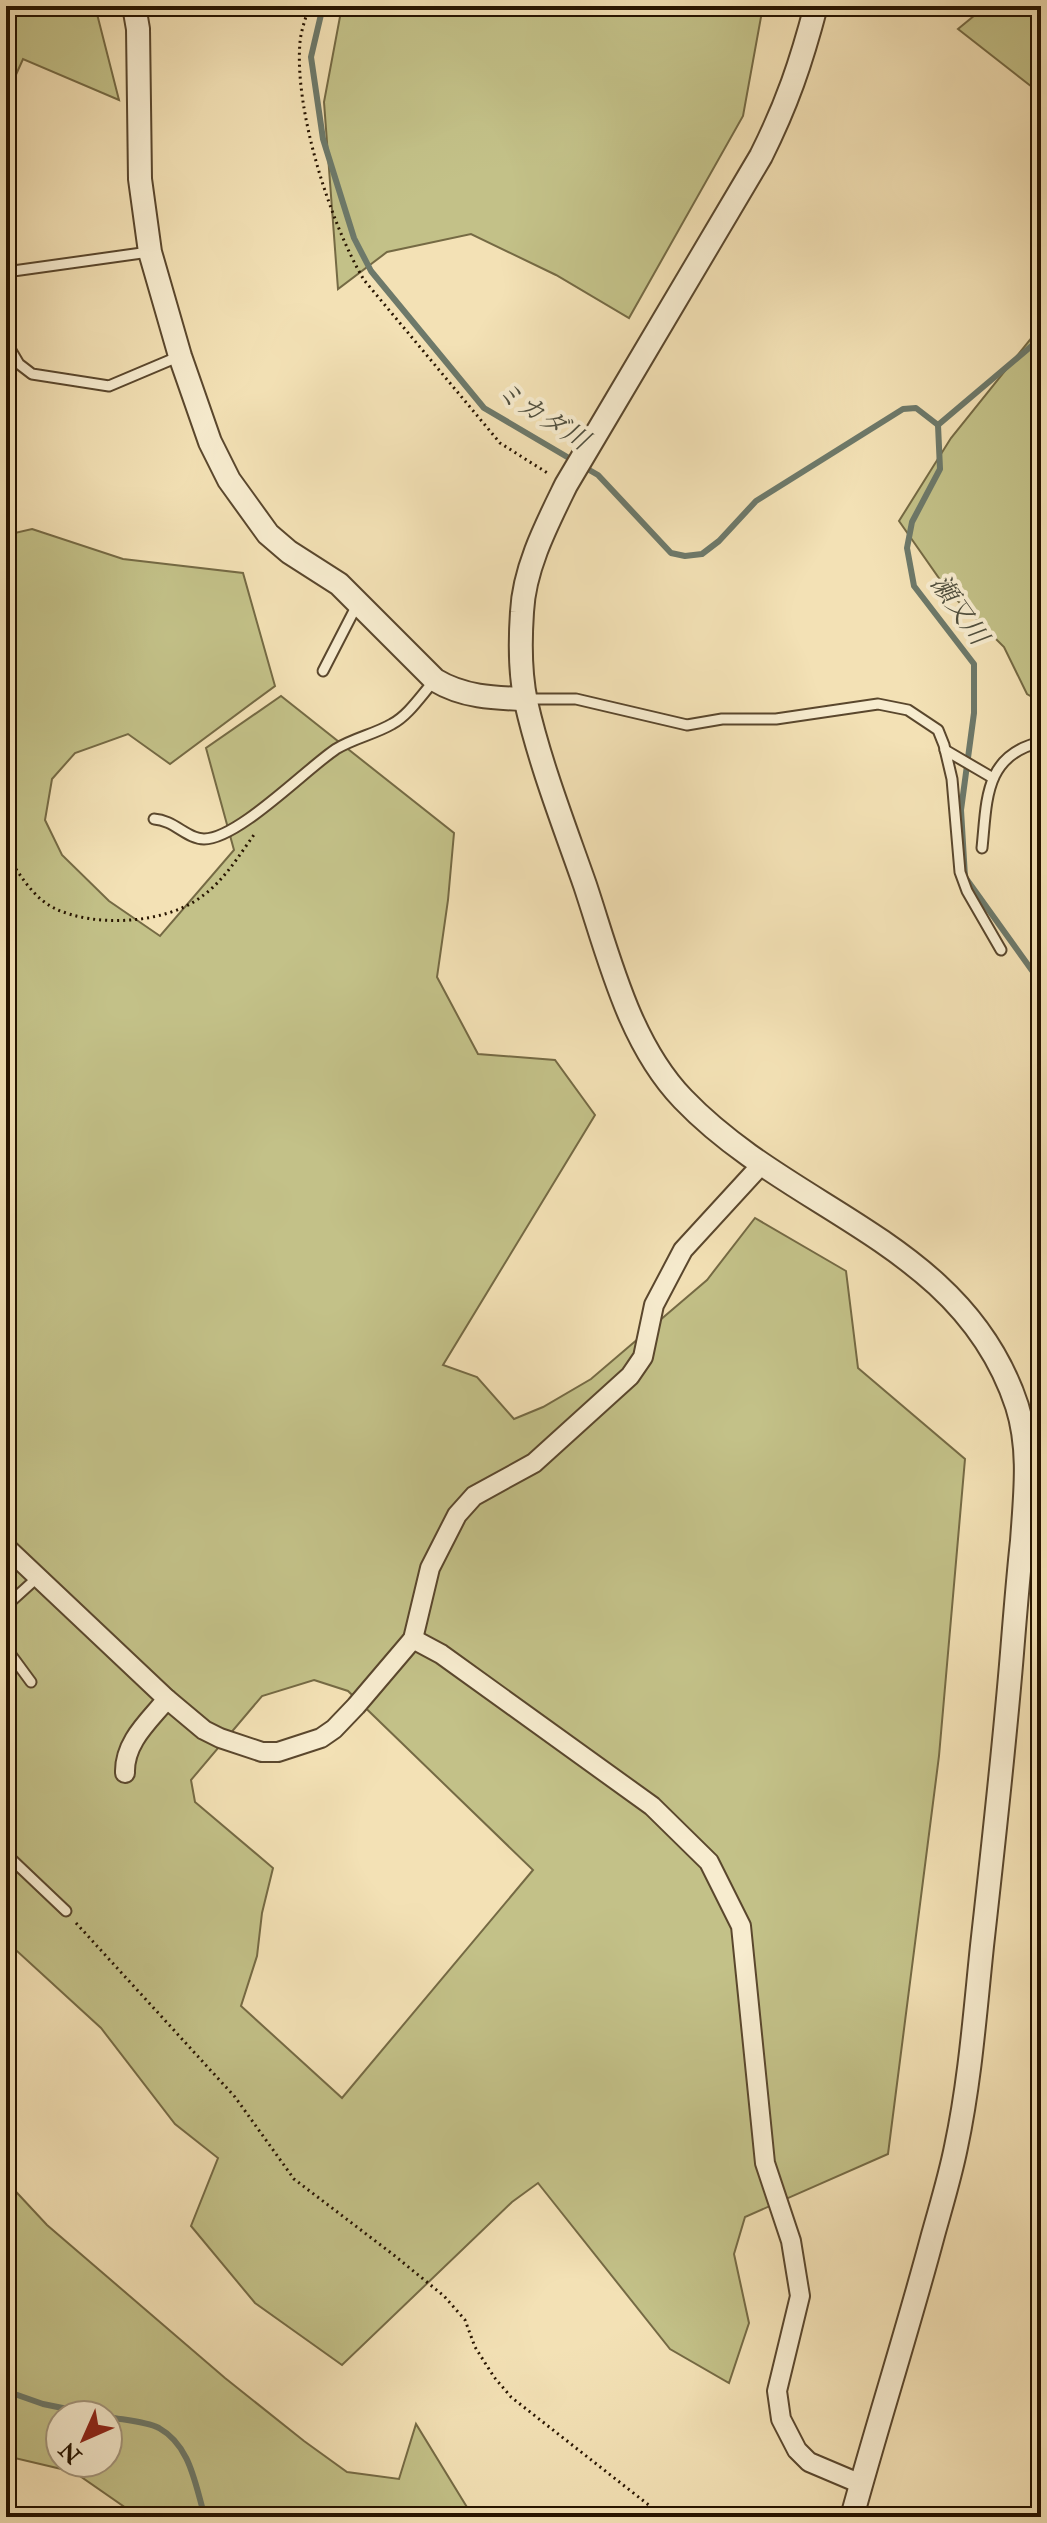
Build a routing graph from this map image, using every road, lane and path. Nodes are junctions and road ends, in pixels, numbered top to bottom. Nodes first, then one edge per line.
1 (134, 6) edge
2 (309, 6) edge
3 (816, 6) edge
4 (150, 252) junction
5 (6, 272) edge
6 (6, 342) edge
7 (180, 356) junction
8 (566, 485) junction
9 (358, 603) junction
10 (323, 671) dead end
11 (435, 680) junction
12 (525, 699) junction
13 (1041, 742) edge
14 (945, 750) junction
15 (993, 778) junction
16 (154, 819) dead end
17 (261, 826) dead end
18 (982, 848) dead end
19 (6, 854) edge
20 (1001, 950) dead end
21 (761, 1165) junction
22 (1032, 1530) edge
23 (6, 1547) edge
24 (38, 1577) junction
25 (6, 1606) edge
26 (413, 1639) junction
27 (6, 1648) edge
28 (31, 1682) dead end
29 (167, 1699) junction
30 (125, 1773) dead end
31 (6, 1854) edge
32 (66, 1911) joint
33 (861, 2484) junction
34 (664, 2517) edge
35 (852, 2517) edge

1 - 4 street
2 - 8 path
3 - 8 street
4 - 5 lane
4 - 7 street
6 - 7 lane
7 - 9 street
8 - 12 street
9 - 10 lane
9 - 11 street
11 - 12 street
11 - 16 lane
12 - 14 lane
12 - 21 street
13 - 15 lane
14 - 15 lane
14 - 20 lane
15 - 18 lane
17 - 19 path
21 - 22 street
21 - 26 street
22 - 33 street
23 - 24 street
24 - 25 lane
24 - 29 street
26 - 29 street
26 - 33 street
27 - 28 lane
29 - 30 street
31 - 32 lane
32 - 34 path
33 - 35 street

